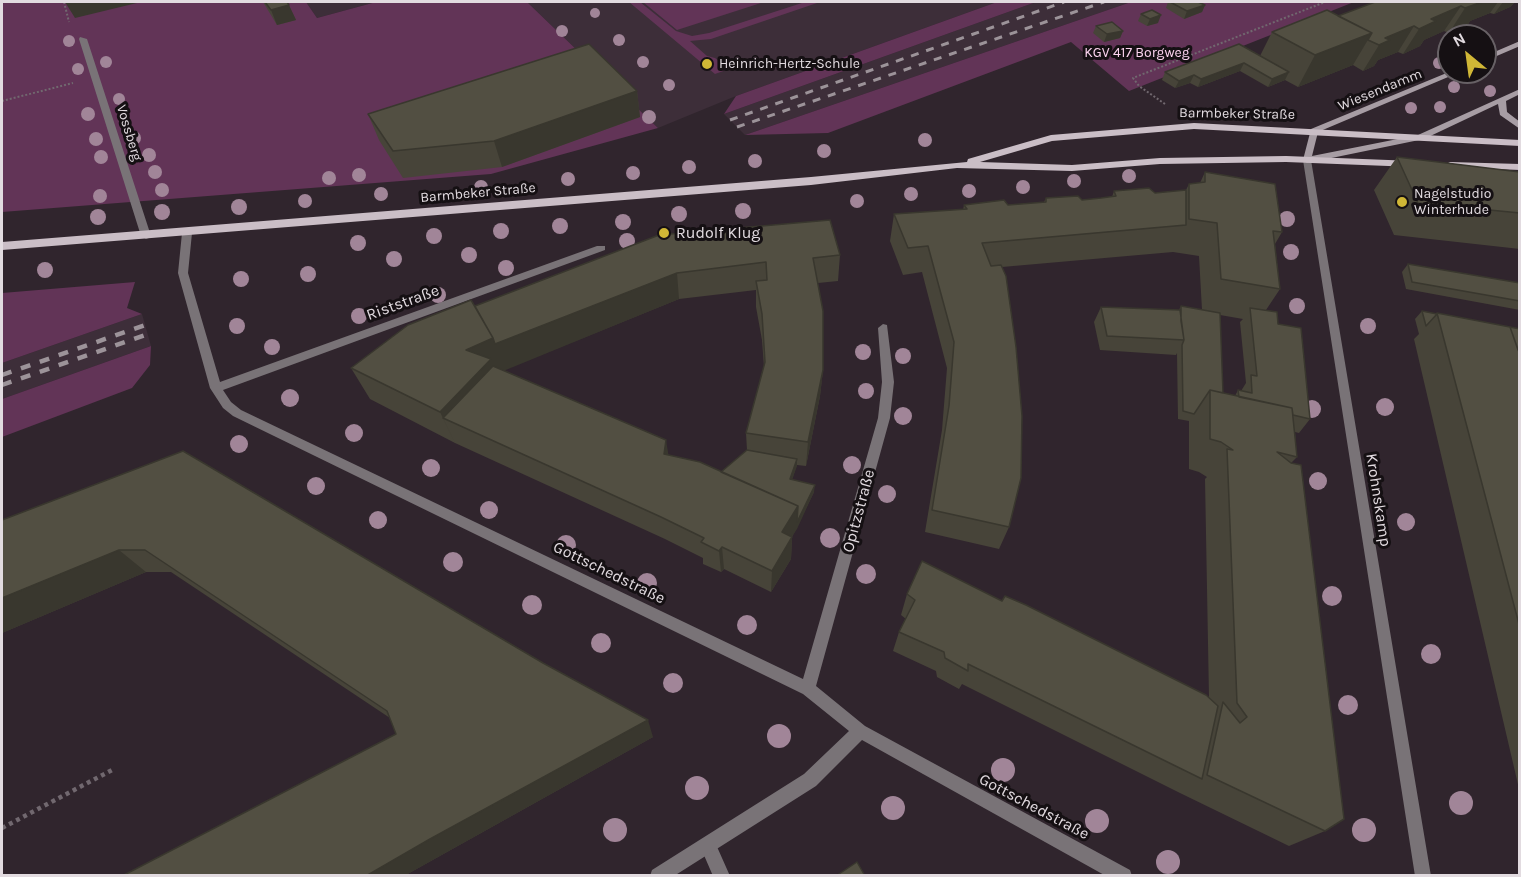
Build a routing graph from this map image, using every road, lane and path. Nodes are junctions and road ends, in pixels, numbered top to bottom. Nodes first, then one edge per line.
1 (1325, 2) edge
2 (83, 39) dead end
3 (1520, 43) edge
4 (1497, 54) edge
5 (97, 77) junction
6 (1437, 80) edge
7 (1520, 91) edge
8 (1502, 99) junction
9 (2, 101) edge
10 (1173, 110) dead end
11 (1520, 128) edge
12 (1314, 131) junction
13 (1421, 137) junction
14 (1520, 143) edge
15 (1307, 160) junction
16 (957, 165) junction
17 (1520, 167) edge
18 (187, 233) junction
19 (146, 236) junction
20 (2, 246) edge
21 (600, 248) dead end
22 (883, 328) dead end
23 (216, 387) junction
24 (808, 689) junction
25 (860, 731) junction
26 (112, 770) dead end
27 (2, 828) edge
28 (708, 846) junction
29 (658, 876) edge
30 (722, 876) edge
31 (1124, 876) edge
32 (1423, 876) edge

1 - 10 path
2 - 5 street, Vossberg
3 - 4 street
5 - 9 path
5 - 19 street, Vossberg
6 - 12 street, Wiesendamm
7 - 8 street
8 - 11 street
8 - 13 street
12 - 13 main road, Barmbeker Straße
12 - 15 street, Krohnskamp
12 - 16 main road, Barmbeker Straße
13 - 14 main road, Barmbeker Straße
13 - 15 street
15 - 16 main road, Barmbeker Straße
15 - 17 main road, Barmbeker Straße
15 - 32 street, Krohnskamp
16 - 18 main road, Barmbeker Straße
18 - 19 main road, Barmbeker Straße
18 - 23 street, Gottschedstraße
19 - 20 main road, Barmbeker Straße
21 - 23 street, Riststraße
22 - 24 street, Opitzstraße
23 - 24 street, Gottschedstraße
24 - 25 street, Gottschedstraße
25 - 28 street
25 - 31 street, Gottschedstraße
26 - 27 path
28 - 29 street
28 - 30 street

